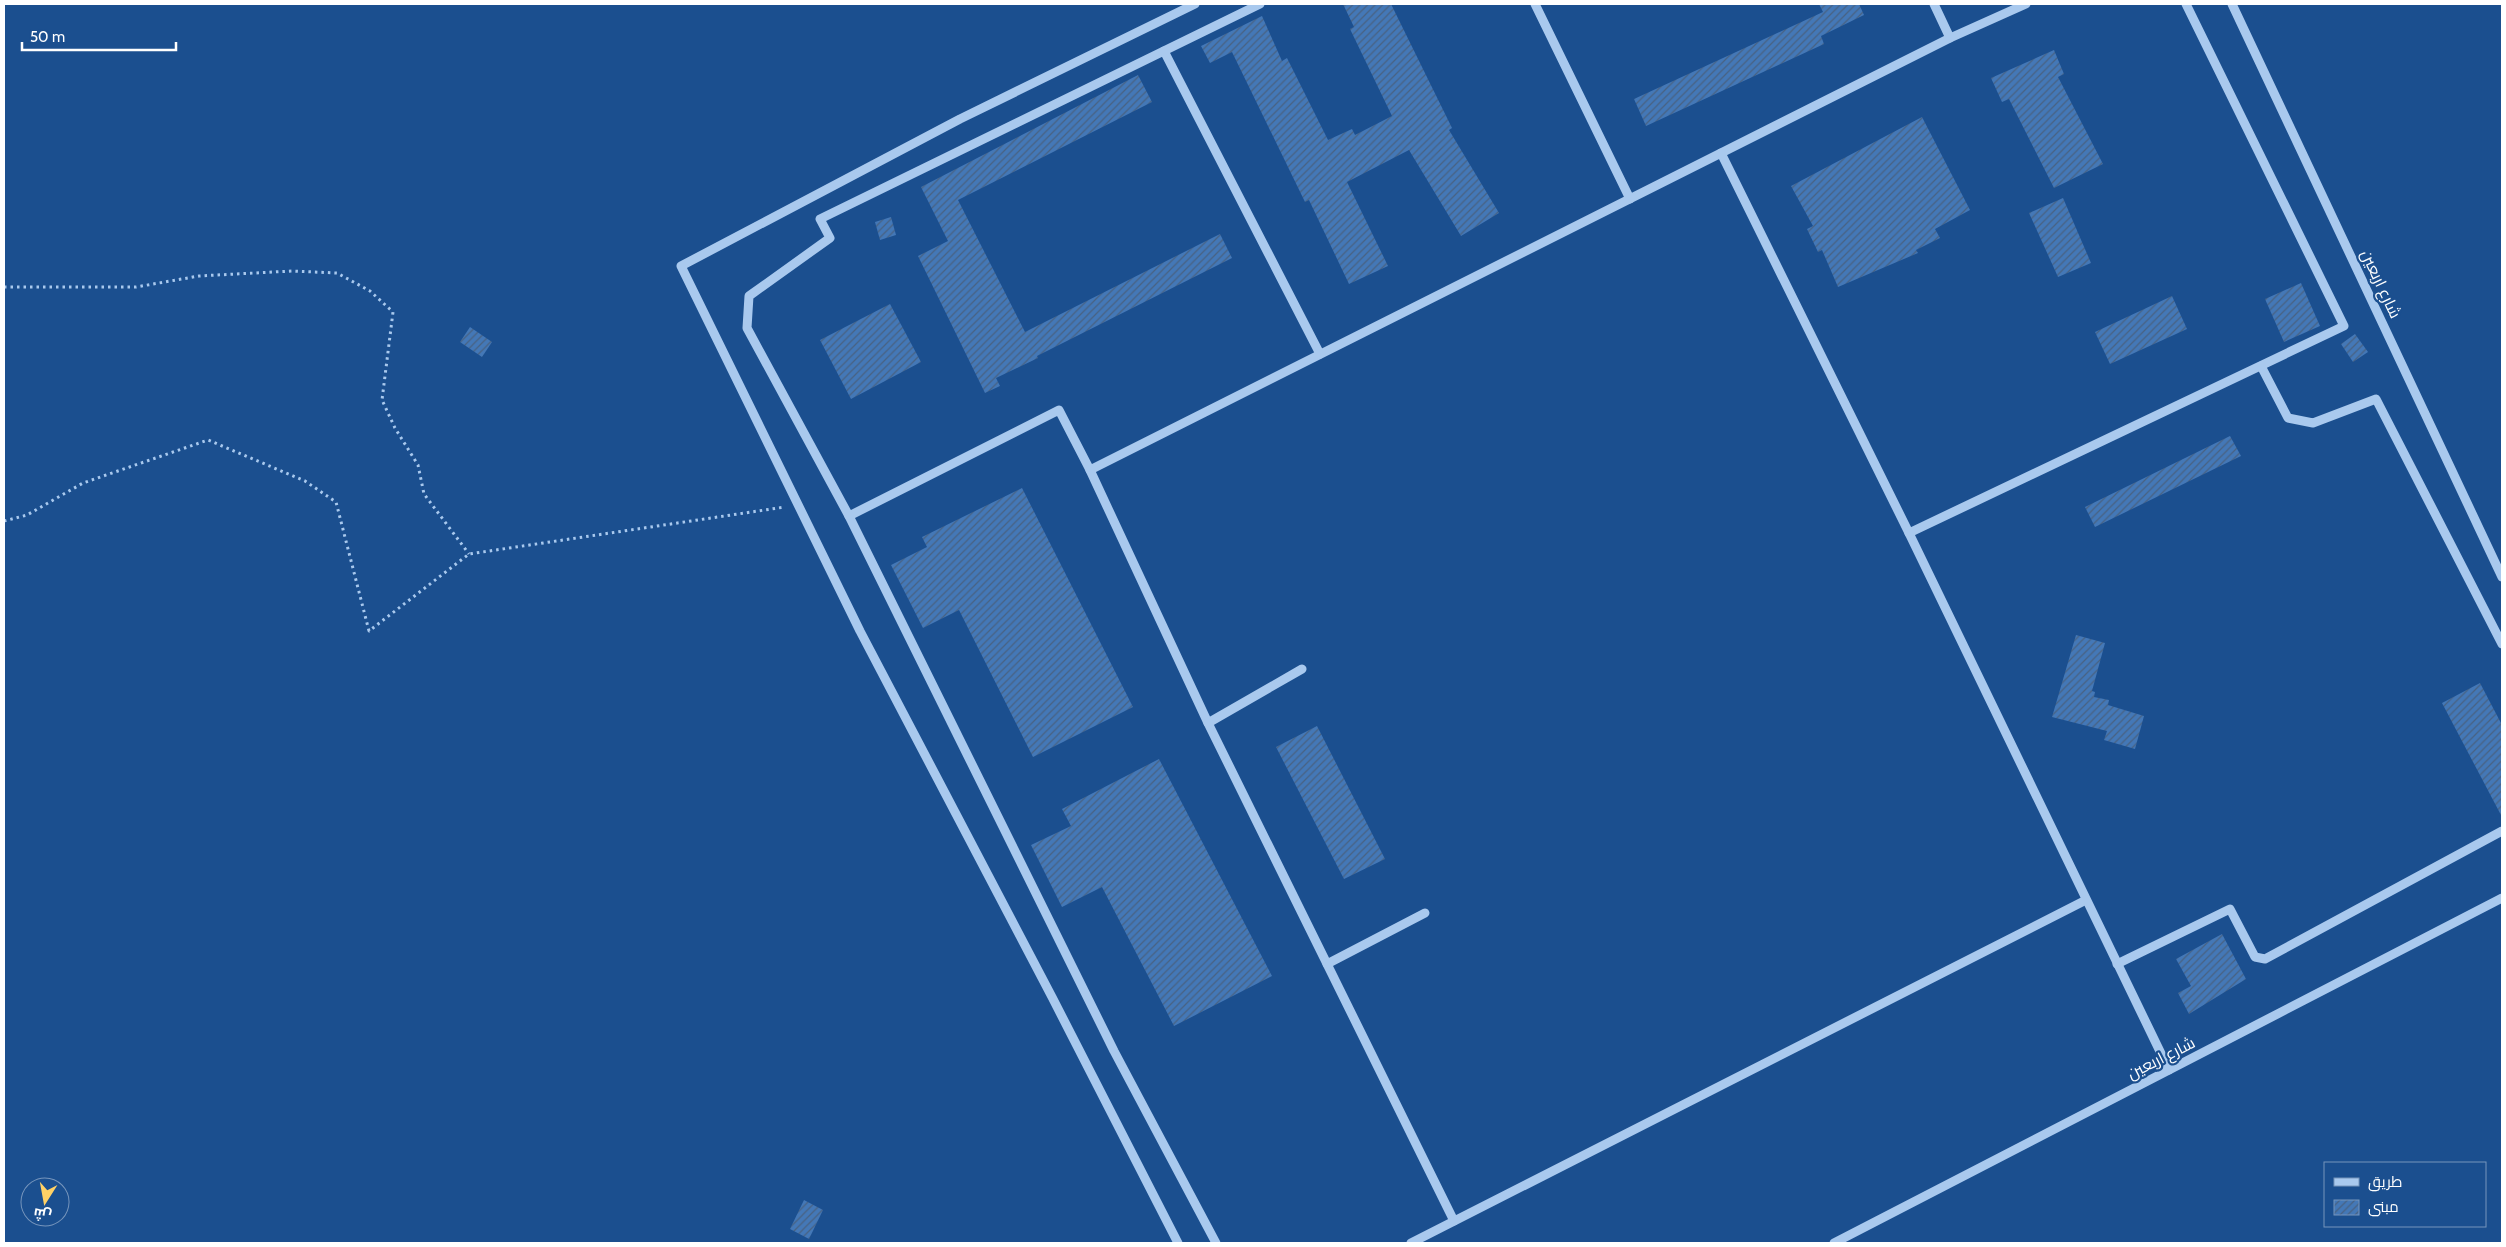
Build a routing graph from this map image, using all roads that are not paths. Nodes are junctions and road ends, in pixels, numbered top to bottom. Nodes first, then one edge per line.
1 (1195, 4) edge
2 (1260, 4) edge
3 (1535, 4) edge
4 (1934, 4) edge
5 (2026, 4) edge
6 (2186, 4) edge
7 (2232, 4) edge
8 (1950, 38) junction
9 (1164, 51) junction
10 (1721, 153) junction
11 (1630, 199) junction
12 (1320, 354) junction
13 (2261, 366) junction
14 (1090, 470) junction
15 (849, 516) junction
16 (1909, 534) junction
17 (2502, 577) edge
18 (2502, 644) edge
19 (1302, 669) dead end
20 (1208, 723) junction
21 (2502, 831) edge
22 (2502, 898) edge
23 (2086, 900) junction
24 (1425, 913) dead end
25 (1327, 964) junction
26 (2118, 964) junction
27 (2169, 1070) junction
28 (1454, 1221) junction
29 (1178, 1243) edge
30 (1216, 1243) edge
31 (1411, 1243) edge
32 (1834, 1243) edge

1 - 29 street
2 - 9 street
3 - 11 street
4 - 8 street
5 - 8 street
6 - 13 street
7 - 17 street, شارع اربعين
8 - 10 street
9 - 12 street
9 - 15 street
10 - 11 street
10 - 16 street
11 - 12 street
12 - 14 street
13 - 16 street
13 - 18 street
14 - 15 street
14 - 20 street
15 - 30 street
16 - 23 street
19 - 20 street
20 - 25 street
21 - 26 street
22 - 27 street, شارع اربعين
23 - 26 street
23 - 28 street
24 - 25 street
25 - 28 street
26 - 27 street
27 - 32 street, شارع اربعين
28 - 31 street

